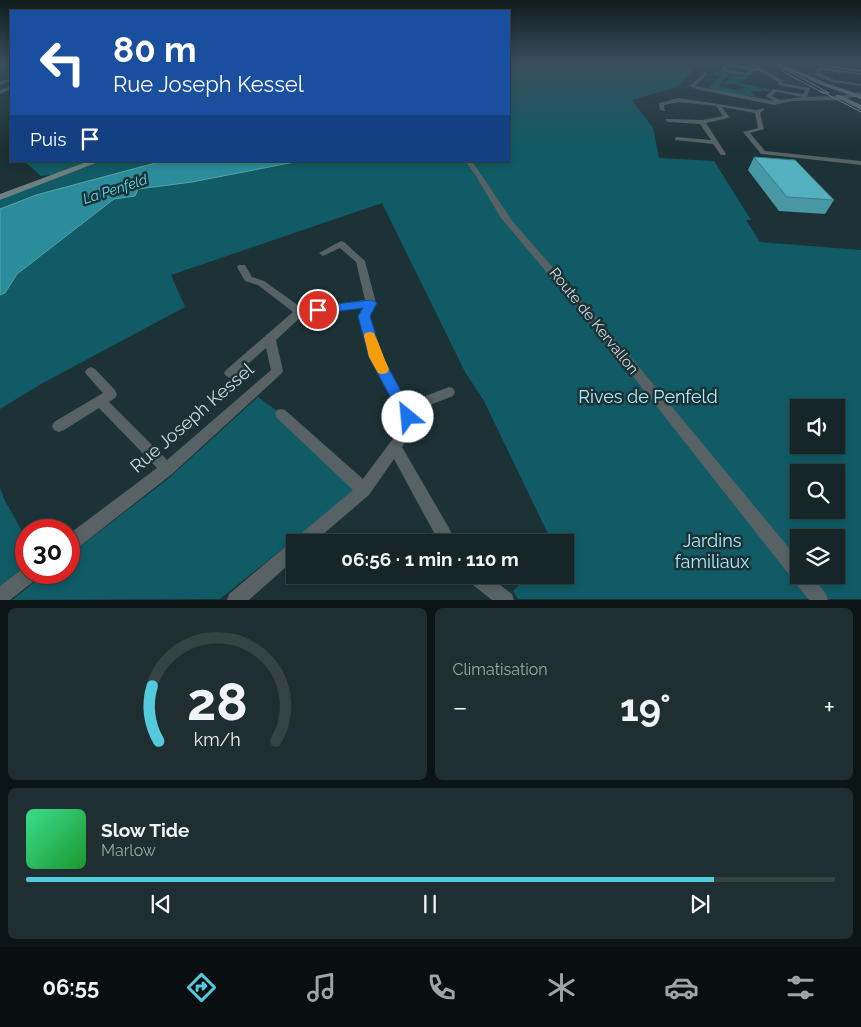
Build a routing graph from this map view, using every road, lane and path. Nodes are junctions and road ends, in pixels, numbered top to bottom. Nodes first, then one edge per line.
1 (718, 92) edge
2 (772, 92) edge
3 (784, 92) edge
4 (807, 92) edge
5 (830, 92) edge
6 (859, 95) edge
7 (841, 98) junction
8 (777, 103) junction
9 (718, 105) junction
10 (861, 108) edge
11 (663, 110) dead end
12 (757, 112) junction
13 (668, 120) dead end
14 (702, 122) junction
15 (677, 139) dead end
16 (716, 142) junction
17 (723, 154) dead end
18 (94, 162) edge
19 (469, 162) edge
20 (861, 163) edge
21 (0, 197) edge
22 (323, 253) dead end
23 (242, 267) dead end
24 (371, 303) junction
25 (300, 312) junction
26 (270, 339) junction
27 (91, 372) dead end
28 (230, 373) dead end
29 (448, 392) dead end
30 (100, 401) junction
31 (404, 409) junction
32 (281, 414) dead end
33 (60, 426) dead end
34 (395, 448) junction
35 (167, 469) junction
36 (364, 490) junction
37 (312, 534) edge
38 (444, 534) edge
39 (80, 536) edge
40 (286, 556) edge
41 (790, 562) edge
42 (17, 584) edge
43 (486, 584) edge
44 (808, 584) edge
45 (0, 597) edge
46 (235, 600) edge
47 (506, 600) edge
48 (820, 600) edge

1 - 8 street
2 - 8 street
3 - 4 street
5 - 7 main road
6 - 7 street
7 - 8 street
7 - 10 main road
8 - 12 street
9 - 11 street
9 - 12 street
9 - 14 street
12 - 20 street
13 - 14 street
14 - 16 street
15 - 16 street
16 - 17 street
18 - 21 main road
19 - 41 street, Route de Kervallon
22 - 24 street
23 - 25 street
24 - 25 street
24 - 31 street
25 - 26 street
26 - 28 street
26 - 35 street, Rue Joseph Kessel
27 - 30 street
29 - 31 street
30 - 33 street
30 - 35 street
31 - 34 street
32 - 36 street
34 - 36 street
34 - 38 street
35 - 39 street, Rue Joseph Kessel
36 - 37 street
40 - 46 street
42 - 45 street
43 - 47 street
44 - 48 street, Route de Kervallon

